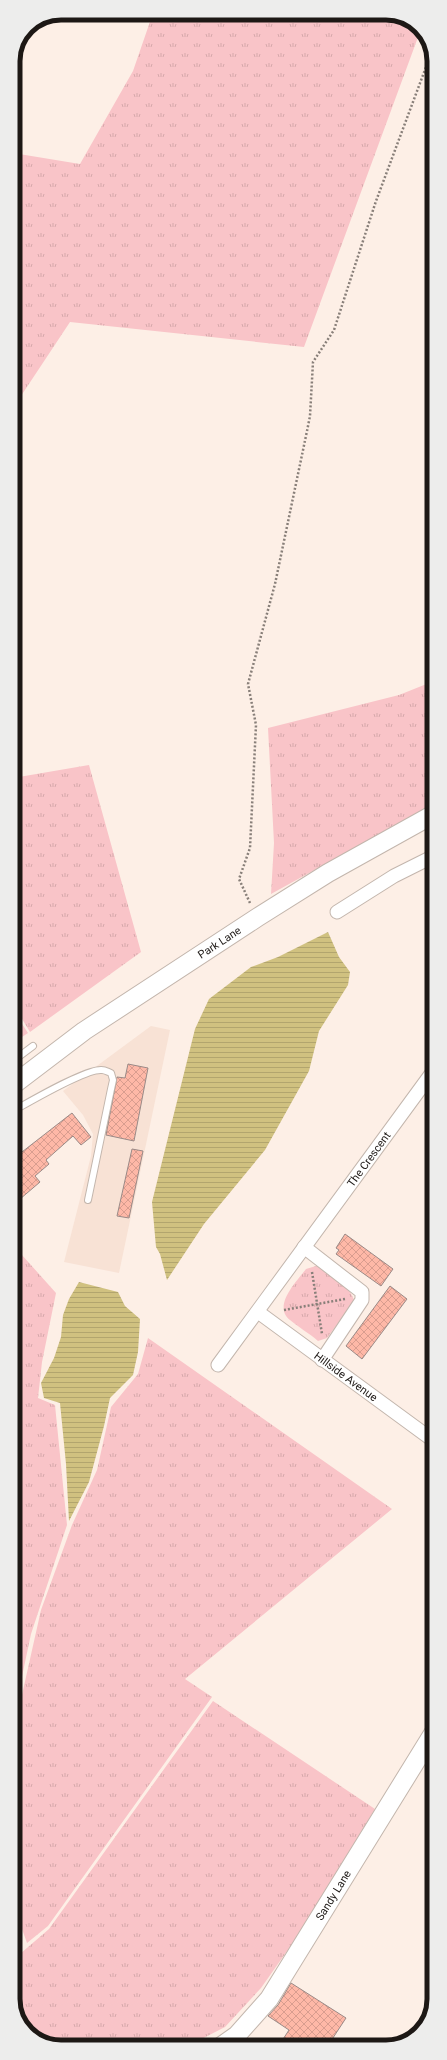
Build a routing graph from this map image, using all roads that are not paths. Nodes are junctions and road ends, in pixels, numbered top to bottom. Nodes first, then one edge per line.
1 (427, 818) edge
2 (427, 860) edge
3 (337, 912) dead end
4 (33, 1046) dead end
5 (20, 1056) edge
6 (20, 1080) edge
7 (427, 1080) edge
8 (20, 1107) edge
9 (88, 1200) dead end
10 (304, 1247) junction
11 (258, 1312) junction
12 (322, 1360) junction
13 (218, 1365) dead end
14 (427, 1432) edge
15 (427, 1743) edge
16 (232, 2040) edge

1 - 6 main road, Park Lane
2 - 3 street
4 - 5 lane
7 - 10 street, The Crescent
8 - 9 lane
10 - 11 street, The Crescent
10 - 12 street
11 - 12 street, Hillside Avenue
11 - 13 street, The Crescent
12 - 14 street, Hillside Avenue
15 - 16 main road, Sandy Lane

